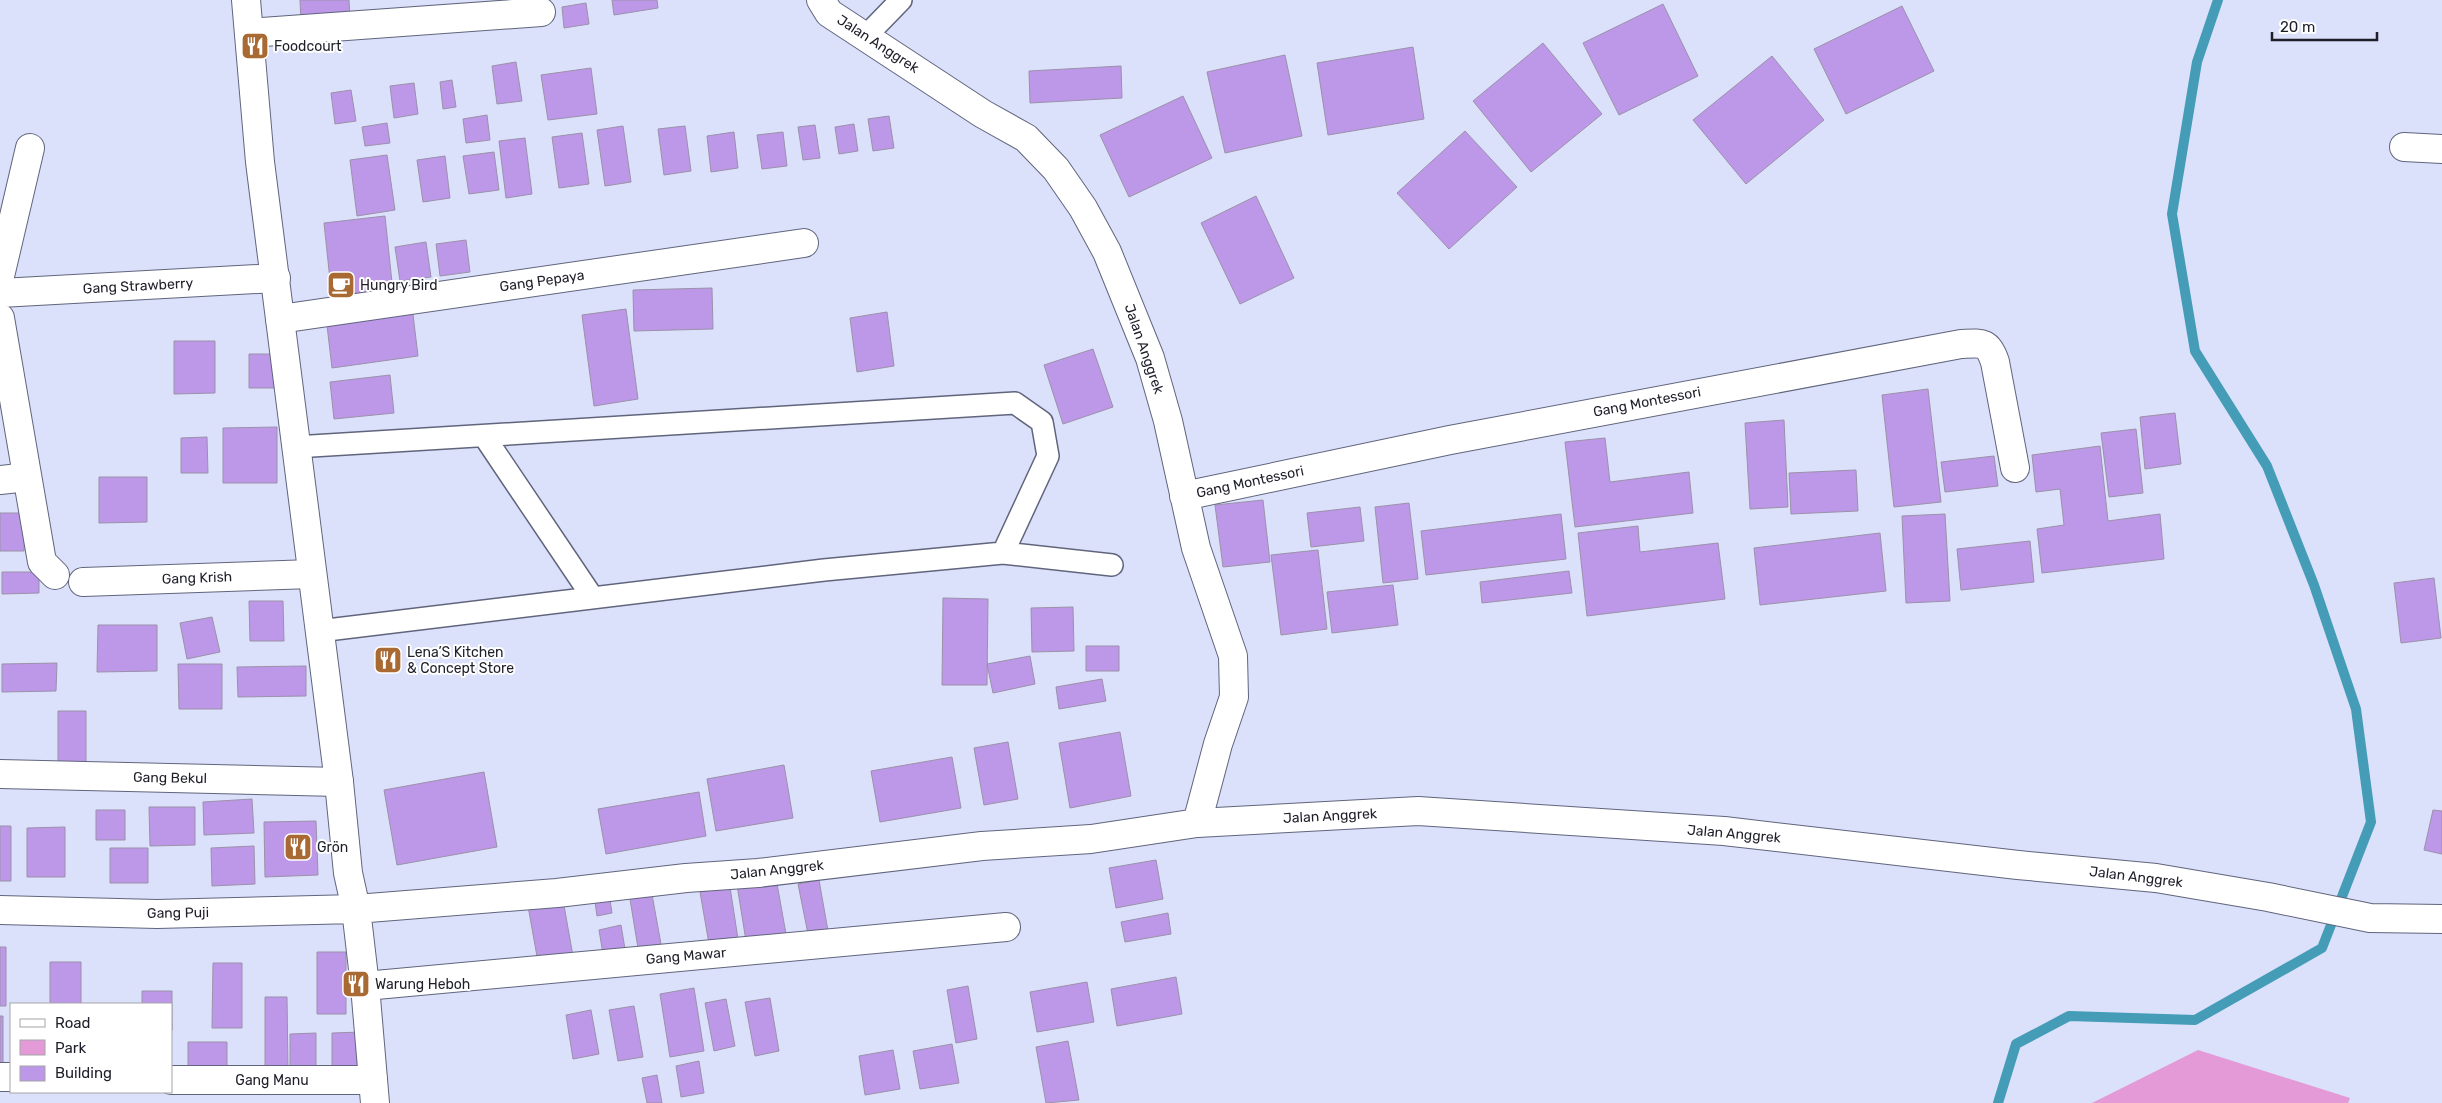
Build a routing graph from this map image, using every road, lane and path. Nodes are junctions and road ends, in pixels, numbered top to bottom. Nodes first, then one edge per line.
1 (246, 0) edge
2 (821, 0) edge
3 (901, 0) edge
4 (541, 12) dead end
5 (249, 33) junction
6 (866, 36) junction
7 (30, 148) dead end
8 (2404, 148) dead end
9 (2442, 149) edge
10 (804, 243) dead end
11 (0, 276) edge
12 (276, 278) junction
13 (0, 293) edge
14 (0, 318) edge
15 (280, 319) junction
16 (484, 436) junction
17 (295, 447) junction
18 (2015, 468) dead end
19 (27, 477) junction
20 (0, 480) edge
21 (1184, 496) junction
22 (1003, 554) junction
23 (1112, 565) dead end
24 (49, 569) dead end
25 (312, 574) junction
26 (83, 582) dead end
27 (593, 598) junction
28 (319, 631) junction
29 (0, 774) edge
30 (340, 782) junction
31 (1197, 823) junction
32 (356, 909) junction
33 (0, 910) edge
34 (2442, 918) edge
35 (1006, 927) dead end
36 (365, 986) junction
37 (172, 1080) edge
38 (374, 1091) edge

1 - 5 street
2 - 6 street, Jalan Anggrek
3 - 6 lane
4 - 5 street
5 - 12 street
6 - 21 street, Jalan Anggrek
7 - 11 street
8 - 9 street
10 - 15 street, Gang Pepaya
12 - 13 street, Gang Strawberry
12 - 15 street
14 - 19 street
15 - 17 street
16 - 17 lane
16 - 22 lane
16 - 27 lane
17 - 25 street
18 - 21 street, Gang Montessori
19 - 20 street
19 - 24 street
21 - 31 street, Jalan Anggrek
22 - 23 lane
22 - 27 lane
25 - 26 street, Gang Krish
25 - 28 street
27 - 28 lane
28 - 30 street
29 - 30 street, Gang Bekul
30 - 32 street
31 - 32 street, Jalan Anggrek
31 - 34 street, Jalan Anggrek
32 - 33 street, Gang Puji
32 - 36 street
35 - 36 street, Gang Mawar
36 - 38 street
37 - 38 street, Gang Manu

